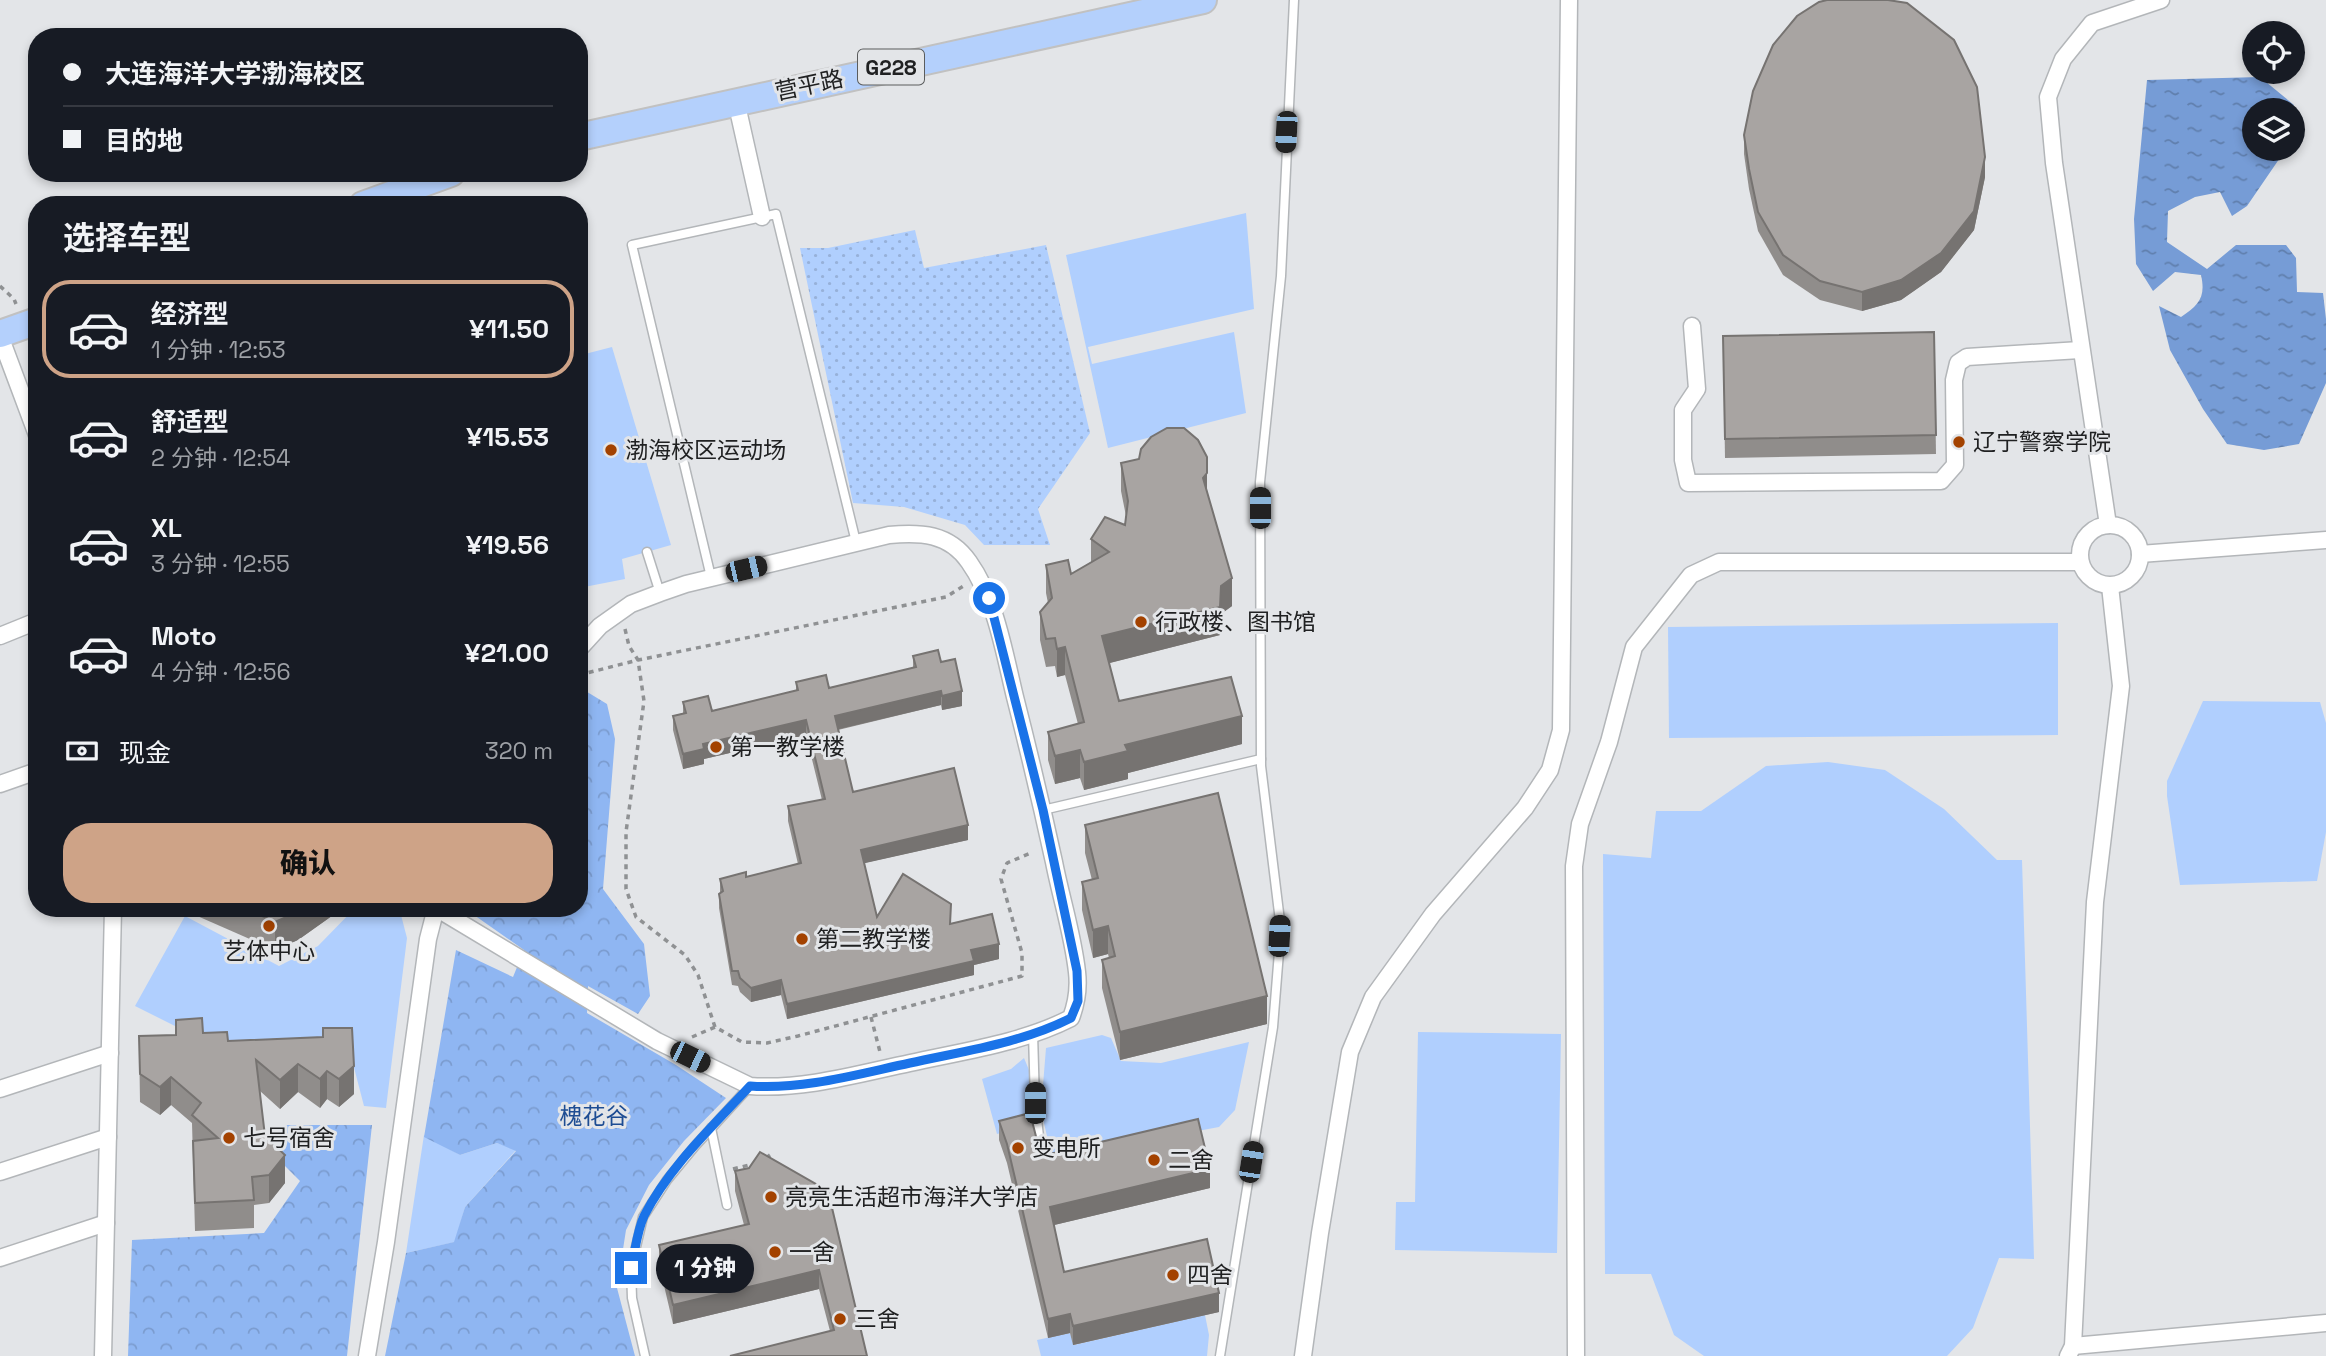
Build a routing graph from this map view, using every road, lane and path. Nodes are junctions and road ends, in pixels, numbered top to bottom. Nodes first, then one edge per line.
1 (1203, 0) edge
2 (1294, 0) edge
3 (1569, 0) edge
4 (2161, 0) edge
5 (736, 101) junction
6 (588, 135) edge
7 (426, 182) edge
8 (388, 196) edge
9 (762, 217) junction
10 (28, 324) edge
11 (1692, 326) dead end
12 (0, 335) edge
13 (2080, 350) junction
14 (28, 411) edge
15 (2108, 525) junction
16 (2326, 540) edge
17 (856, 542) junction
18 (647, 552) dead end
19 (2140, 554) junction
20 (2080, 562) junction
21 (977, 576) junction
22 (711, 578) junction
23 (2110, 586) junction
24 (660, 593) junction
25 (631, 604) junction
26 (28, 625) edge
27 (0, 636) edge
28 (588, 639) edge
29 (638, 660) junction
30 (588, 673) edge
31 (1261, 759) junction
32 (28, 774) edge
33 (0, 784) edge
34 (1043, 810) junction
35 (1051, 847) junction
36 (113, 917) edge
37 (434, 917) edge
38 (451, 917) edge
39 (871, 1017) junction
40 (1033, 1033) junction
41 (110, 1053) junction
42 (884, 1068) junction
43 (750, 1086) junction
44 (0, 1089) edge
45 (711, 1128) junction
46 (108, 1137) junction
47 (774, 1152) dead end
48 (1041, 1153) edge
49 (0, 1172) edge
50 (721, 1172) junction
51 (727, 1205) dead end
52 (106, 1223) junction
53 (0, 1258) edge
54 (2326, 1322) edge
55 (2071, 1351) edge
56 (103, 1356) edge
57 (367, 1356) edge
58 (645, 1356) edge
59 (1220, 1356) edge
60 (1303, 1356) edge
61 (1576, 1356) edge

1 - 5 highway, 营平路 / G228
2 - 31 lane
3 - 60 street
4 - 13 street
5 - 6 highway, 营平路 / G228
5 - 9 street
7 - 8 highway
9 - 17 lane
9 - 22 lane
10 - 12 highway
11 - 13 street
12 - 14 street
13 - 15 street
15 - 19 street
15 - 20 street
16 - 19 street
17 - 21 street
17 - 22 street
18 - 24 lane
19 - 23 street
20 - 23 street
20 - 61 street
21 - 29 path
21 - 34 street
22 - 24 street
23 - 55 street
24 - 25 street
25 - 28 street
25 - 29 path
26 - 27 street
29 - 30 path
29 - 39 path
31 - 34 lane
31 - 59 lane
32 - 33 street
34 - 35 street
35 - 39 path
35 - 40 street
36 - 41 street
37 - 57 street
38 - 43 street
39 - 42 path
40 - 42 street
40 - 48 lane
41 - 44 street
41 - 46 street
42 - 43 street
43 - 45 lane
45 - 50 lane
45 - 58 lane
46 - 49 street
46 - 52 street
47 - 50 path
50 - 51 lane
52 - 53 street
52 - 56 street
54 - 55 street

